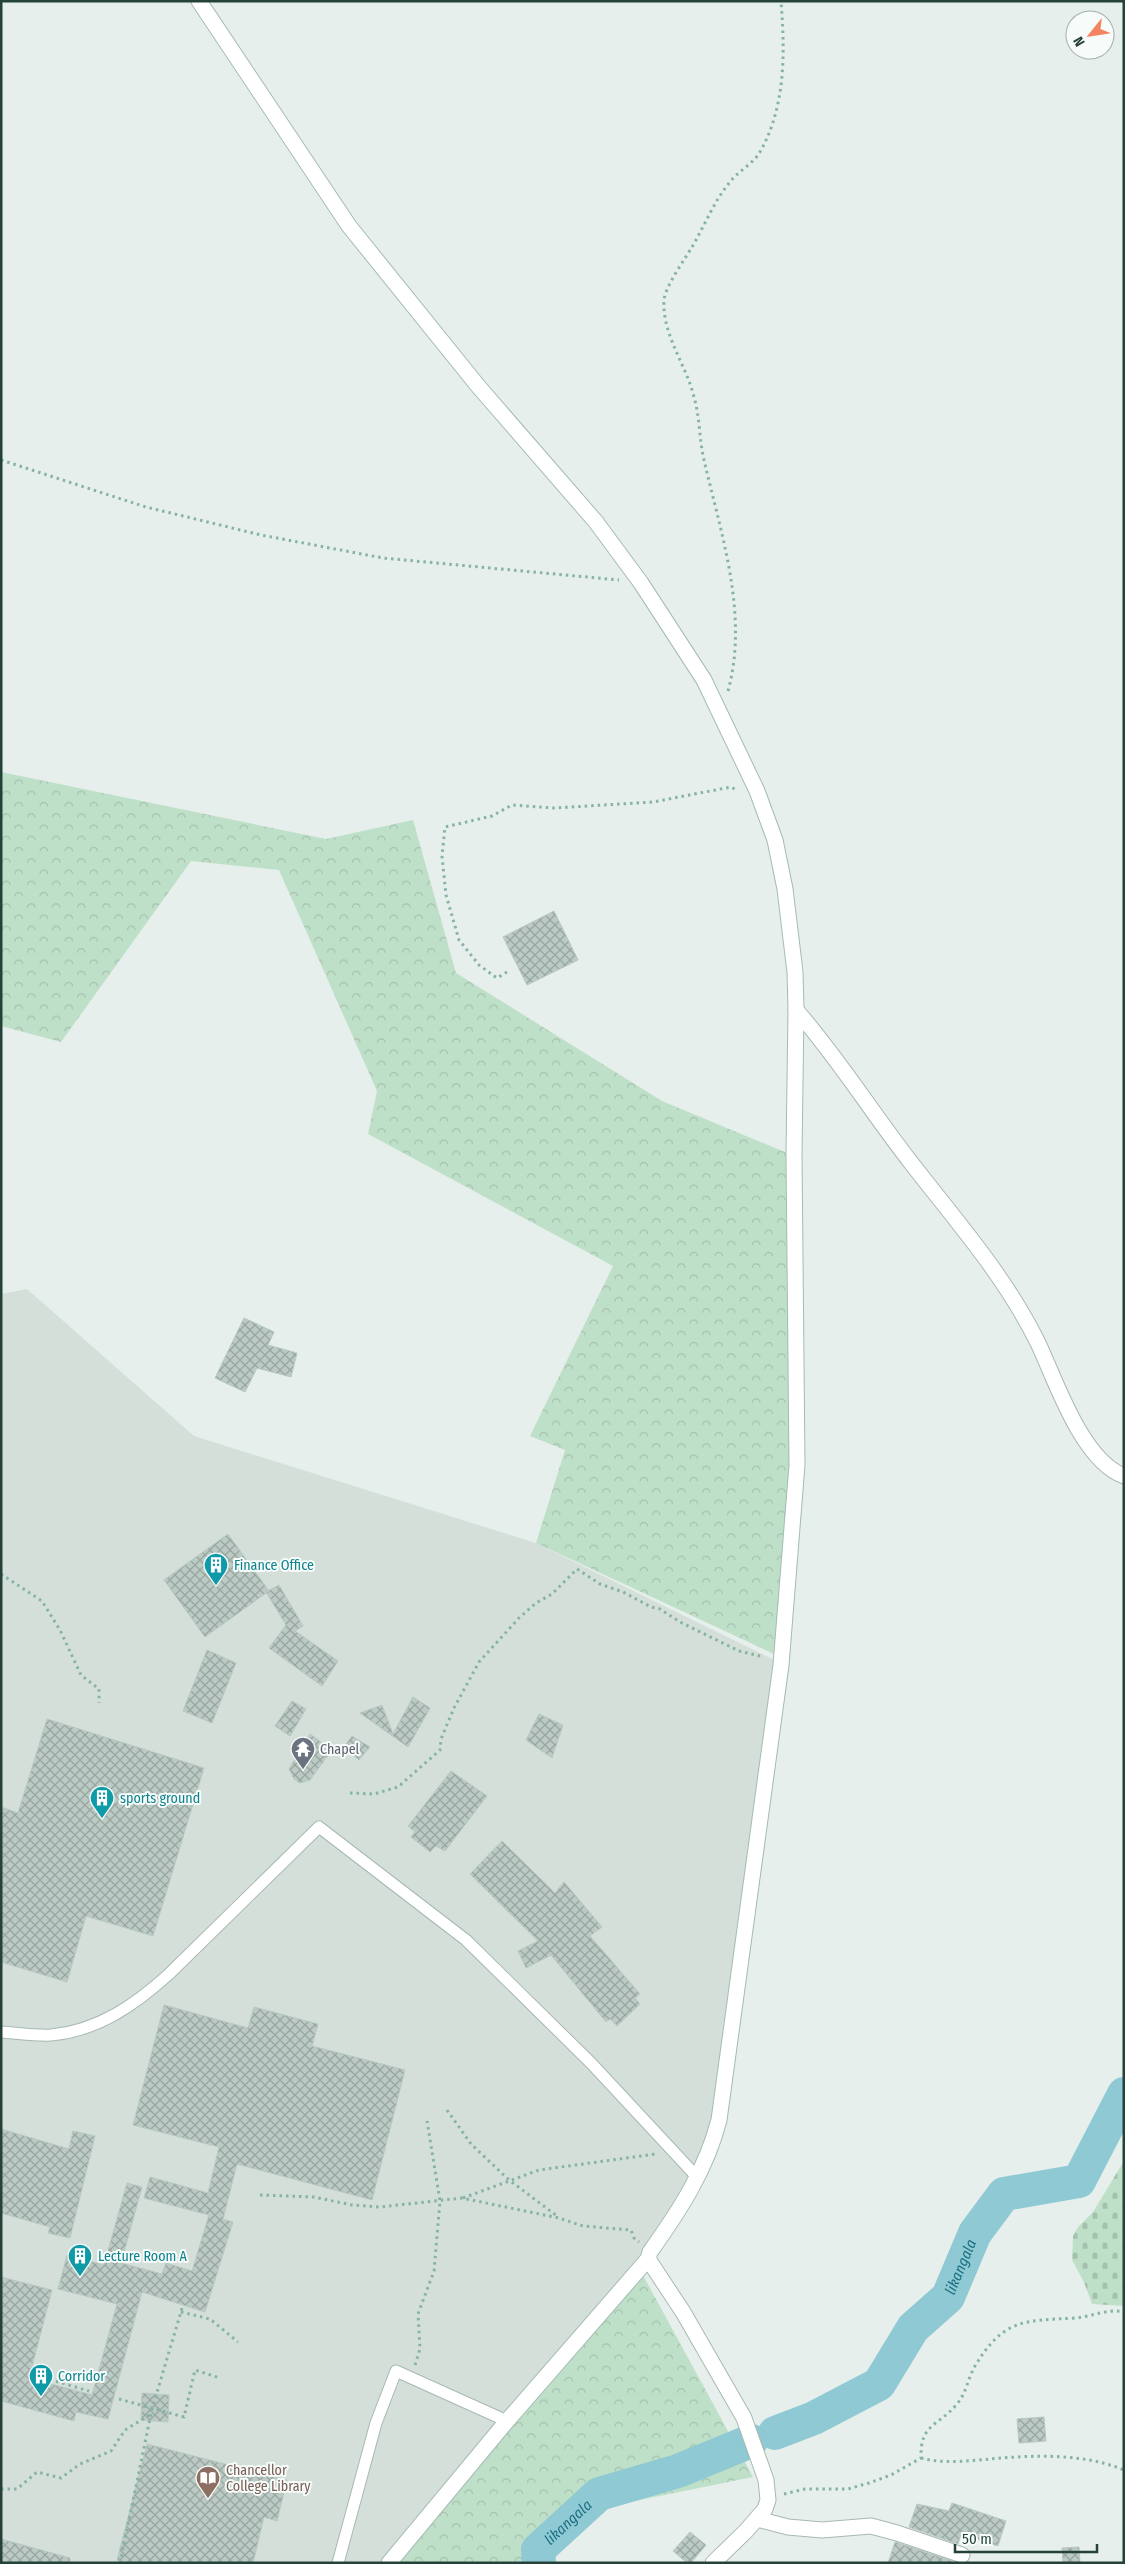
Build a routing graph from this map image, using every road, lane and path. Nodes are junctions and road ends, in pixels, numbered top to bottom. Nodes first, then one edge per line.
1 (199, 1) edge
2 (781, 1) edge
3 (1, 460) edge
4 (641, 582) junction
5 (719, 710) junction
6 (762, 801) junction
7 (507, 972) dead end
8 (796, 1010) junction
9 (1124, 1476) edge
10 (1, 1574) edge
11 (781, 1665) junction
12 (99, 1703) dead end
13 (350, 1793) dead end
14 (1, 2032) edge
15 (447, 2110) dead end
16 (427, 2121) dead end
17 (674, 2151) junction
18 (698, 2178) junction
19 (510, 2180) junction
20 (260, 2195) dead end
21 (462, 2198) junction
22 (440, 2201) junction
23 (560, 2218) junction
24 (649, 2256) junction
25 (183, 2305) dead end
26 (181, 2312) junction
27 (1124, 2312) edge
28 (238, 2342) dead end
29 (31, 2374) dead end
30 (411, 2376) junction
31 (220, 2378) dead end
32 (90, 2390) dead end
33 (119, 2399) dead end
34 (152, 2409) junction
35 (507, 2421) junction
36 (921, 2458) junction
37 (1124, 2470) edge
38 (1, 2489) edge
39 (768, 2492) junction
40 (757, 2519) junction
41 (962, 2555) dead end
42 (120, 2563) edge
43 (338, 2563) edge
44 (389, 2563) edge
45 (713, 2563) edge

1 - 4 street
2 - 5 path
3 - 4 path
4 - 5 street
5 - 6 street
6 - 7 path
6 - 8 street
8 - 9 street
8 - 11 street
10 - 12 path
11 - 13 path
11 - 18 street
14 - 17 lane
15 - 19 path
16 - 22 path
17 - 18 lane
17 - 19 path
18 - 24 street
19 - 21 path
19 - 23 path
20 - 22 path
21 - 22 path
21 - 23 path
22 - 30 path
23 - 24 path
24 - 35 street
24 - 39 street
25 - 26 path
26 - 28 path
26 - 34 path
27 - 36 path
29 - 32 path
30 - 35 lane
30 - 43 lane
31 - 34 path
33 - 34 path
34 - 38 path
34 - 42 path
35 - 44 street
36 - 37 path
36 - 39 path
39 - 40 street
40 - 41 street
40 - 45 street

